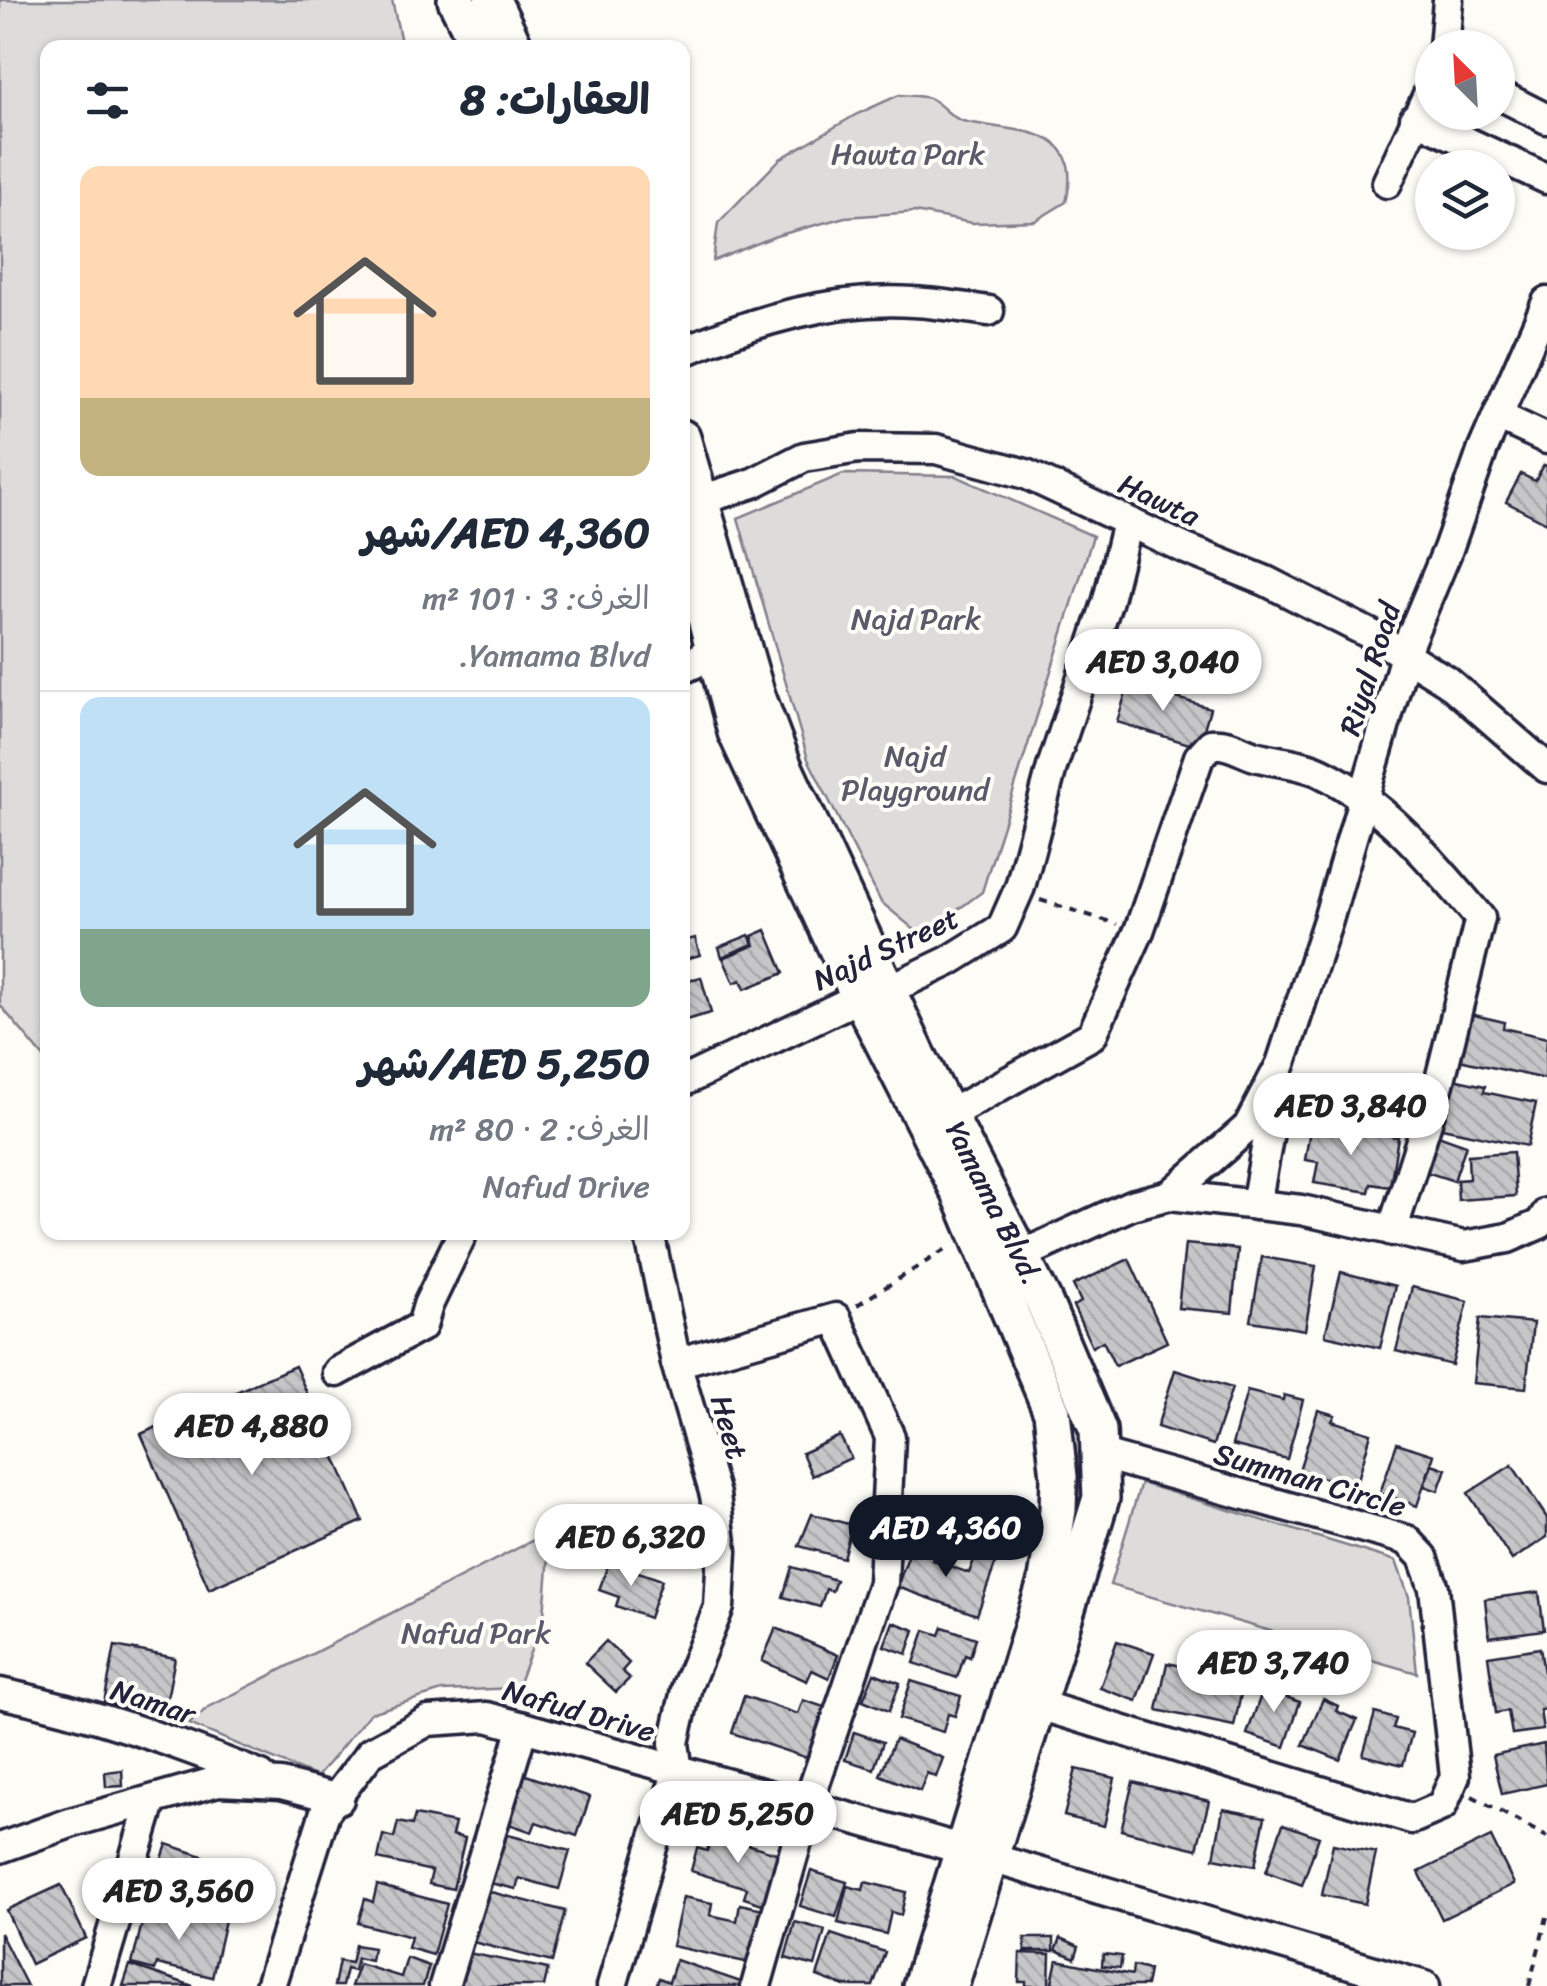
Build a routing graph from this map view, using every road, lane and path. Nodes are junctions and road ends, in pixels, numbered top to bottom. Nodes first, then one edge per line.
1 (456, 0) edge
2 (492, 0) edge
3 (1448, 0) edge
4 (1446, 30) edge
5 (476, 40) edge
6 (511, 40) edge
7 (1515, 103) edge
8 (1415, 118) edge
9 (1547, 119) edge
10 (1441, 130) edge
11 (1547, 179) edge
12 (1388, 183) dead end
13 (1547, 302) edge
14 (989, 312) dead end
15 (690, 349) edge
16 (1521, 364) junction
17 (1547, 376) edge
18 (1498, 416) junction
19 (1547, 438) edge
20 (692, 514) edge
21 (1127, 522) junction
22 (713, 645) junction
23 (1406, 654) junction
24 (690, 665) edge
25 (1547, 768) edge
26 (1364, 800) junction
27 (1016, 892) junction
28 (1139, 931) junction
29 (873, 992) junction
30 (1281, 1064) junction
31 (690, 1078) edge
32 (948, 1115) junction
33 (1170, 1195) junction
34 (1256, 1205) junction
35 (1547, 1213) edge
36 (976, 1230) junction
37 (1392, 1231) junction
38 (459, 1240) edge
39 (650, 1240) edge
40 (1020, 1256) junction
41 (836, 1318) junction
42 (676, 1362) junction
43 (338, 1372) dead end
44 (1056, 1448) junction
45 (1099, 1455) junction
46 (0, 1693) edge
47 (1039, 1705) junction
48 (524, 1727) junction
49 (678, 1772) junction
50 (282, 1784) junction
51 (1452, 1784) junction
52 (337, 1799) junction
53 (151, 1802) junction
54 (808, 1807) junction
55 (1547, 1837) edge
56 (0, 1848) edge
57 (976, 1853) junction
58 (1547, 1917) edge
59 (1408, 1983) edge
60 (96, 1986) edge
61 (270, 1986) edge
62 (444, 1986) edge
63 (612, 1986) edge
64 (756, 1986) edge
65 (921, 1986) edge
66 (950, 1986) edge
67 (1528, 1986) edge

1 - 5 main road
2 - 6 main road
3 - 4 street
7 - 9 street
8 - 12 street
10 - 11 street
13 - 16 street, Riyal Road
14 - 15 street
16 - 17 street
16 - 18 street, Riyal Road
18 - 19 street
18 - 23 street, Riyal Road
20 - 21 street, Hawta
20 - 22 main road, Yamama Blvd.
20 - 29 main road, Yamama Blvd.
21 - 23 street, Hawta
21 - 27 street, Najd Street
22 - 24 street
22 - 29 main road, Yamama Blvd.
23 - 25 street, Hawta
23 - 26 street, Riyal Road
26 - 28 street
26 - 30 street, Riyal Road
26 - 37 street
27 - 28 path
27 - 29 street, Najd Street
28 - 32 street
29 - 31 street, Najd Street
29 - 32 main road, Yamama Blvd.
29 - 36 main road, Yamama Blvd.
30 - 33 street, Riyal Road
30 - 34 street, Riyal Road
32 - 40 main road, Yamama Blvd.
33 - 34 street
33 - 40 street
34 - 37 street
35 - 37 street
36 - 41 path
36 - 44 main road, Yamama Blvd.
38 - 43 street
39 - 42 street, Heet
40 - 45 main road, Yamama Blvd.
41 - 42 street
41 - 54 street
42 - 49 street, Heet
44 - 45 street, Summan Circle
44 - 57 main road, Yamama Blvd.
45 - 47 main road, Yamama Blvd.
45 - 51 street, Summan Circle
46 - 50 street, Namar
47 - 51 street
47 - 57 main road, Yamama Blvd.
48 - 49 street, Nafud Drive
48 - 52 street, Nafud Drive
48 - 62 street
49 - 54 street, Nafud Drive
49 - 63 street, Heet
50 - 52 street, Namar
50 - 53 street, Namar
51 - 55 path
52 - 61 street, Nafud Drive
53 - 56 street, Namar
53 - 60 street
54 - 57 street, Nafud Drive
54 - 64 street
57 - 59 street, Nafud Drive
57 - 65 main road, Yamama Blvd.
57 - 66 main road, Yamama Blvd.
58 - 67 path

